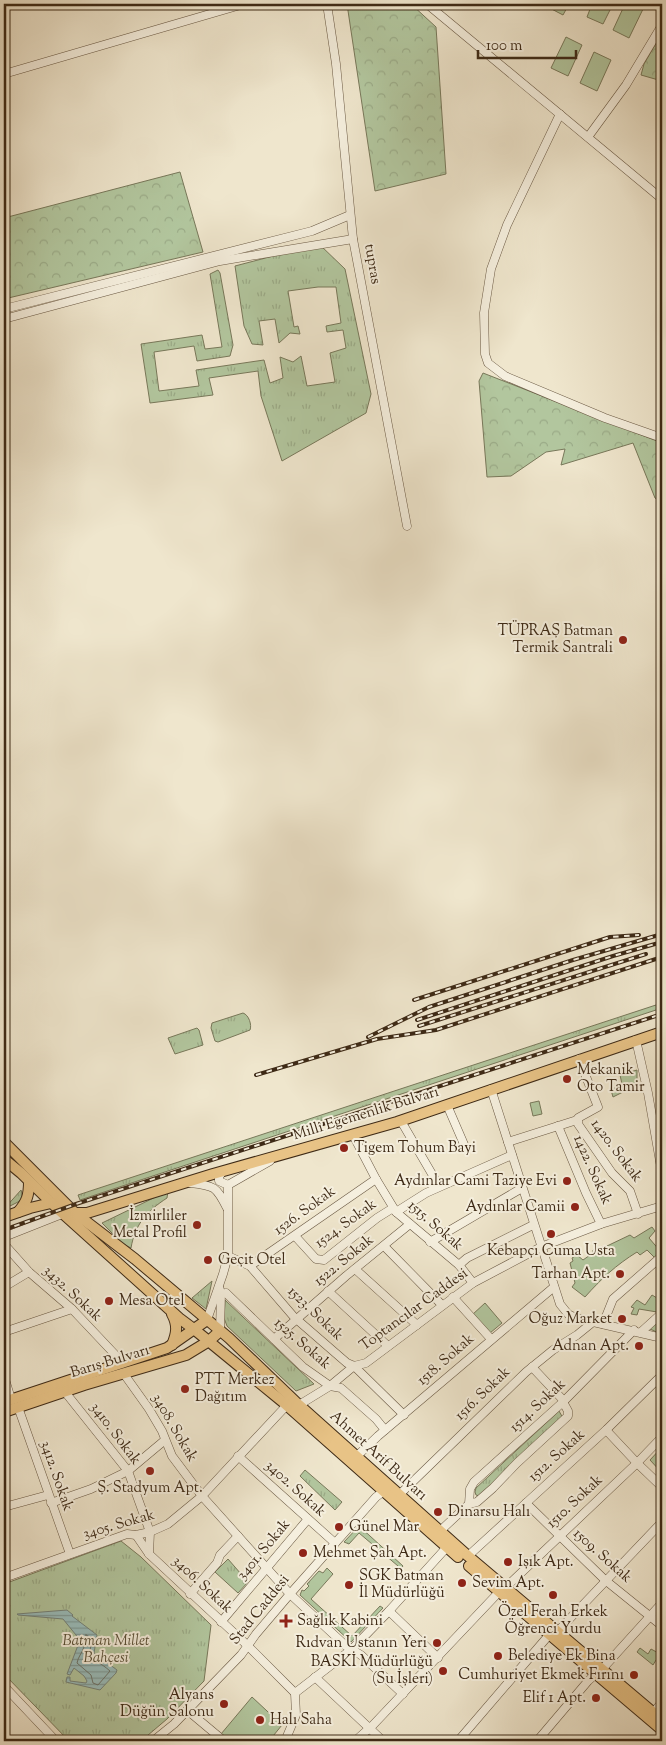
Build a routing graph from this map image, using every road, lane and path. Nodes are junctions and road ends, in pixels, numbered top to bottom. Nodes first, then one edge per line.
1 (244, 4) edge
2 (327, 4) edge
3 (427, 4) edge
4 (662, 24) edge
5 (4, 74) edge
6 (560, 114) junction
7 (588, 137) junction
8 (662, 199) edge
9 (350, 215) junction
10 (353, 239) junction
11 (4, 309) edge
12 (4, 320) edge
13 (662, 438) edge
14 (406, 526) dead end
15 (662, 1032) edge
16 (636, 1040) junction
17 (579, 1060) junction
18 (491, 1090) junction
19 (447, 1105) junction
20 (401, 1120) junction
21 (577, 1120) junction
22 (558, 1126) junction
23 (353, 1135) junction
24 (4, 1142) edge
25 (508, 1142) junction
26 (466, 1149) dead end
27 (660, 1150) edge
28 (512, 1155) junction
29 (279, 1156) junction
30 (4, 1159) edge
31 (222, 1172) junction
32 (662, 1173) edge
33 (376, 1179) junction
34 (29, 1182) junction
35 (189, 1182) junction
36 (228, 1184) junction
37 (439, 1186) junction
38 (522, 1188) junction
39 (51, 1203) junction
40 (109, 1206) junction
41 (662, 1206) edge
42 (227, 1210) junction
43 (394, 1210) junction
44 (17, 1212) junction
45 (75, 1213) junction
46 (62, 1214) junction
47 (638, 1214) junction
48 (4, 1217) edge
49 (410, 1224) junction
50 (601, 1224) junction
51 (533, 1225) junction
52 (93, 1228) junction
53 (295, 1236) junction
54 (4, 1237) edge
55 (95, 1242) junction
56 (430, 1242) junction
57 (4, 1244) edge
58 (384, 1246) junction
59 (541, 1247) junction
60 (228, 1256) junction
61 (662, 1256) edge
62 (459, 1265) junction
63 (250, 1266) junction
64 (355, 1269) junction
65 (28, 1272) junction
66 (473, 1283) junction
67 (219, 1285) junction
68 (4, 1286) edge
69 (554, 1287) junction
70 (328, 1291) junction
71 (226, 1293) dead end
72 (452, 1297) junction
73 (442, 1305) junction
74 (72, 1309) junction
75 (170, 1310) junction
76 (662, 1313) edge
77 (297, 1319) junction
78 (207, 1320) junction
79 (593, 1322) junction
80 (603, 1324) junction
81 (417, 1325) junction
82 (195, 1330) junction
83 (220, 1331) junction
84 (638, 1331) junction
85 (4, 1332) edge
86 (661, 1336) edge
87 (274, 1339) junction
88 (491, 1339) junction
89 (208, 1341) junction
90 (172, 1345) junction
91 (388, 1346) junction
92 (223, 1354) junction
93 (186, 1355) junction
94 (354, 1366) junction
95 (532, 1367) junction
96 (123, 1368) junction
97 (662, 1375) edge
98 (4, 1376) edge
99 (330, 1386) junction
100 (65, 1392) junction
101 (564, 1402) junction
102 (11, 1403) edge
103 (287, 1405) junction
104 (299, 1405) junction
105 (4, 1412) edge
106 (404, 1415) junction
107 (385, 1430) junction
108 (606, 1430) junction
109 (662, 1437) edge
110 (165, 1440) junction
111 (238, 1456) junction
112 (357, 1456) junction
113 (637, 1463) junction
114 (128, 1471) junction
115 (662, 1487) edge
116 (384, 1492) junction
117 (398, 1495) junction
118 (202, 1496) junction
119 (50, 1499) junction
120 (526, 1503) junction
121 (469, 1504) junction
122 (4, 1507) edge
123 (308, 1519) junction
124 (662, 1522) edge
125 (440, 1531) junction
126 (150, 1532) junction
127 (136, 1535) junction
128 (238, 1536) junction
129 (559, 1536) junction
130 (335, 1543) junction
131 (447, 1547) junction
132 (70, 1554) junction
133 (149, 1554) junction
134 (468, 1556) junction
135 (267, 1568) junction
136 (4, 1578) edge
137 (605, 1580) junction
138 (502, 1590) junction
139 (190, 1594) junction
140 (290, 1594) junction
141 (662, 1603) edge
142 (389, 1611) junction
143 (651, 1617) junction
144 (221, 1622) junction
145 (662, 1626) edge
146 (553, 1633) junction
147 (248, 1646) junction
148 (352, 1649) junction
149 (438, 1658) junction
150 (599, 1671) junction
151 (315, 1677) junction
152 (4, 1686) edge
153 (295, 1693) junction
154 (403, 1694) junction
155 (662, 1702) edge
156 (187, 1710) junction
157 (653, 1713) junction
158 (662, 1720) edge
159 (368, 1728) junction
160 (662, 1730) edge
161 (56, 1741) edge
162 (154, 1741) edge
163 (224, 1741) edge
164 (285, 1741) edge
165 (355, 1741) edge
166 (383, 1741) edge
167 (458, 1741) edge
168 (537, 1741) edge

1 - 5 street
2 - 9 street, tupras
3 - 6 street
4 - 7 street
6 - 7 street
6 - 13 street
7 - 8 street
9 - 10 street, tupras
9 - 11 street
10 - 12 street
10 - 14 street, tupras
15 - 16 main road, Millî Egemenlik Bulvarı
16 - 17 main road, Millî Egemenlik Bulvarı
16 - 27 street
17 - 18 main road, Millî Egemenlik Bulvarı
17 - 21 street, 1420. Sokak
18 - 19 main road, Millî Egemenlik Bulvarı
18 - 25 street
19 - 20 main road, Millî Egemenlik Bulvarı
19 - 26 street
20 - 23 main road, Millî Egemenlik Bulvarı
20 - 37 street
21 - 22 street
21 - 47 street, 1420. Sokak
22 - 25 street
22 - 50 street, 1422. Sokak
23 - 29 main road, Millî Egemenlik Bulvarı
23 - 33 street, 1515. Sokak
24 - 45 main road, Ahmet Arif Bulvarı
25 - 28 street
27 - 32 street
28 - 37 street, 1524. Sokak
28 - 38 street
29 - 31 main road, Millî Egemenlik Bulvarı
29 - 36 street
30 - 34 main road, Ahmet Arif Bulvarı
31 - 35 main road, Millî Egemenlik Bulvarı
31 - 36 street
33 - 43 street, 1515. Sokak
33 - 53 street, 1526. Sokak
34 - 39 main road, Ahmet Arif Bulvarı
34 - 44 main road
35 - 40 main road, Millî Egemenlik Bulvarı
35 - 42 street
36 - 42 street
37 - 43 street, 1524. Sokak
38 - 51 street
38 - 56 street
39 - 44 main road
39 - 46 main road, Ahmet Arif Bulvarı
40 - 45 main road, Millî Egemenlik Bulvarı
40 - 52 main road
41 - 47 street, Toptancılar Caddesi
42 - 60 street
43 - 49 street, 1515. Sokak
43 - 53 street, 1524. Sokak
44 - 48 main road
45 - 52 main road, Ahmet Arif Bulvarı
46 - 54 street
46 - 55 main road, Ahmet Arif Bulvarı
47 - 50 street, Toptancılar Caddesi
49 - 56 street, 1515. Sokak
49 - 58 street, 1522. Sokak
50 - 59 street, Toptancılar Caddesi
51 - 59 street
51 - 62 street
52 - 55 main road
52 - 78 main road, Ahmet Arif Bulvarı
53 - 63 street, 1526. Sokak
55 - 75 main road, Ahmet Arif Bulvarı
56 - 62 street, 1515. Sokak
57 - 65 street, 3432. Sokak
58 - 64 street, 1522. Sokak
58 - 73 street
59 - 66 street, Toptancılar Caddesi
59 - 69 street
60 - 63 street, 1523. Sokak
60 - 67 street
61 - 80 street
62 - 66 street, 1515. Sokak
63 - 77 street, 1523. Sokak
64 - 70 street, 1522. Sokak
64 - 81 street
65 - 68 street
65 - 74 street, 3432. Sokak
66 - 72 street, Toptancılar Caddesi
67 - 78 street
67 - 83 street
69 - 79 street
69 - 88 street, 1518. Sokak
70 - 77 street, 1522. Sokak
70 - 91 street
71 - 87 street, 1525. Sokak
72 - 73 street, Toptancılar Caddesi
72 - 88 street
73 - 81 street, Toptancılar Caddesi
74 - 85 street
74 - 96 street, 3432. Sokak
75 - 82 main road, Ahmet Arif Bulvarı
75 - 90 main road
76 - 84 street, 1514. Sokak
77 - 87 street, 1522. Sokak
77 - 94 street, 1523. Sokak
78 - 82 main road, Barış Bulvarı
78 - 83 main road, Ahmet Arif Bulvarı
79 - 80 street
79 - 95 street, 1516. Sokak
80 - 84 street
81 - 91 street, Toptancılar Caddesi
82 - 89 main road, Ahmet Arif Bulvarı
82 - 90 main road, Barış Bulvarı
83 - 89 main road, Barış Bulvarı
83 - 104 main road, Ahmet Arif Bulvarı
84 - 86 street
84 - 101 street, 1514. Sokak
87 - 99 street, 1525. Sokak
88 - 106 street, 1518. Sokak
89 - 92 main road, Ahmet Arif Bulvarı
89 - 93 main road, Barış Bulvarı
90 - 96 main road, Barış Bulvarı
91 - 94 street, Toptancılar Caddesi
92 - 93 main road
92 - 103 main road, Ahmet Arif Bulvarı
93 - 96 main road, Barış Bulvarı
94 - 99 street, Toptancılar Caddesi
94 - 106 street, 1523. Sokak
95 - 101 street
95 - 117 street, 1516. Sokak
96 - 100 main road, Barış Bulvarı
96 - 102 main road, Barış Bulvarı
96 - 110 street, 3408. Sokak
97 - 108 street, 1512. Sokak
98 - 102 street, 3412. Sokak
99 - 104 street, Toptancılar Caddesi
99 - 107 street, 1525. Sokak
100 - 102 main road, Barış Bulvarı
100 - 114 street, 3410. Sokak
101 - 121 street, 1514. Sokak
101 - 121 street
102 - 105 main road, Barış Bulvarı
102 - 119 street, 3412. Sokak
103 - 111 street, 3405. Sokak
103 - 116 main road, Ahmet Arif Bulvarı
104 - 112 main road, Ahmet Arif Bulvarı
106 - 107 street, 1518. Sokak
107 - 112 street, 1518. Sokak
108 - 113 street
108 - 120 street, 1512. Sokak
109 - 113 street, 1510. Sokak
110 - 114 street
110 - 118 street, 3408. Sokak
111 - 118 street, 3405. Sokak
111 - 123 street, 3402. Sokak
112 - 117 main road, Ahmet Arif Bulvarı
113 - 115 street
113 - 129 street, 1510. Sokak
114 - 119 street
114 - 126 street, 3410. Sokak
116 - 130 street, Stad Caddesi
116 - 131 main road, Ahmet Arif Bulvarı
117 - 125 main road, Ahmet Arif Bulvarı
118 - 126 street, 3405. Sokak
118 - 128 street, 3408. Sokak
119 - 122 street
119 - 132 street, 3412. Sokak
120 - 129 street, 1509. Sokak
120 - 134 street, 1512. Sokak
121 - 125 street
123 - 130 street, 3402. Sokak
123 - 135 street, 3401. Sokak
124 - 137 street
125 - 134 main road, Ahmet Arif Bulvarı
126 - 127 street, 3405. Sokak
126 - 133 street, 3410. Sokak
127 - 132 street, 3405. Sokak
127 - 133 street, 3406. Sokak
128 - 135 street, 3408. Sokak
128 - 139 street
129 - 137 street, 1509. Sokak
129 - 138 street, 1510. Sokak
130 - 140 street, Stad Caddesi
131 - 138 main road, Ahmet Arif Bulvarı
131 - 142 street
132 - 136 street, 3405. Sokak
133 - 139 street, 3406. Sokak
134 - 138 main road, Ahmet Arif Bulvarı
135 - 140 street, 3408. Sokak
135 - 144 street, 3401. Sokak
137 - 143 street, 1509. Sokak
137 - 146 street
138 - 146 main road, Ahmet Arif Bulvarı
138 - 149 street, 1510. Sokak
139 - 144 street, 3406. Sokak
140 - 147 street, Stad Caddesi
140 - 148 street, 3408. Sokak
141 - 143 street
142 - 148 street
142 - 149 street
143 - 145 street, 1509. Sokak
143 - 150 street
144 - 147 street, 3406. Sokak
146 - 150 main road, Ahmet Arif Bulvarı
146 - 167 street
147 - 153 street, 3406. Sokak
147 - 156 street, Stad Caddesi
148 - 151 street
148 - 154 street, 3408. Sokak
149 - 154 street, 1510. Sokak
150 - 157 main road, Ahmet Arif Bulvarı
150 - 160 main road, Ahmet Arif Bulvarı
150 - 168 street
151 - 153 street
151 - 159 street
152 - 161 street
153 - 164 street
154 - 159 street, 1510. Sokak
155 - 157 street
156 - 162 street, Stad Caddesi
156 - 163 street
157 - 158 main road, Ahmet Arif Bulvarı
159 - 165 street, 1510. Sokak
159 - 166 street

